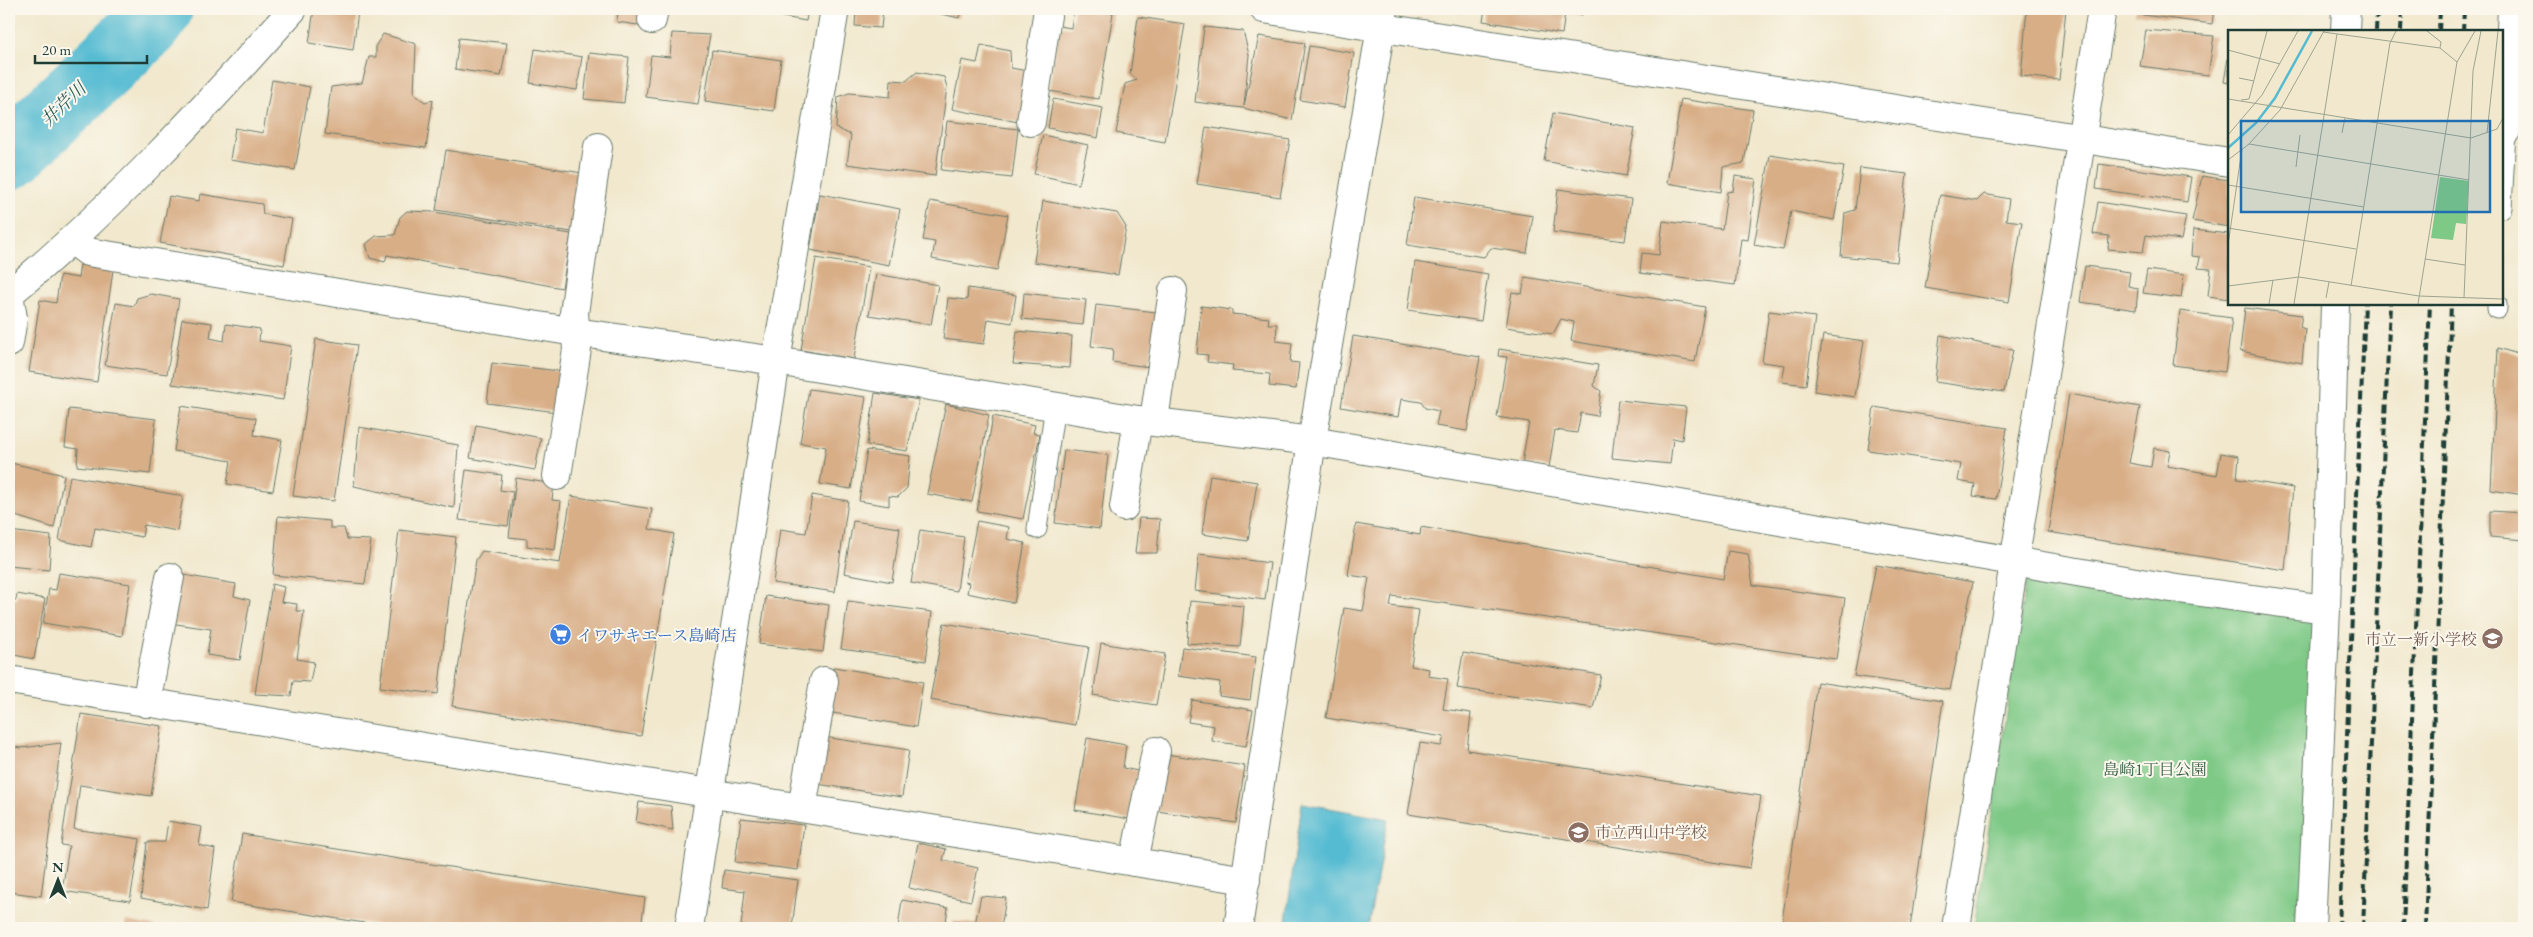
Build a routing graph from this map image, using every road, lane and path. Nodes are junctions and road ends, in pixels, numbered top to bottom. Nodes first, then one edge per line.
1 (292, 9) edge
2 (835, 9) edge
3 (1048, 9) edge
4 (1264, 9) edge
5 (2102, 9) edge
6 (2346, 9) edge
7 (2512, 9) edge
8 (1383, 18) edge
9 (2346, 30) edge
10 (2524, 97) edge
11 (1031, 122) dead end
12 (2511, 129) edge
13 (2082, 137) junction
14 (598, 147) dead end
15 (2228, 162) edge
16 (2503, 199) edge
17 (72, 240) junction
18 (1173, 291) dead end
19 (9, 294) edge
20 (2335, 305) edge
21 (576, 332) junction
22 (9, 343) edge
23 (776, 360) junction
24 (1055, 406) junction
25 (1146, 420) junction
26 (1312, 442) junction
27 (557, 476) dead end
28 (1124, 508) dead end
29 (1037, 529) dead end
30 (2014, 561) junction
31 (170, 576) dead end
32 (2326, 609) junction
33 (9, 680) edge
34 (824, 681) dead end
35 (146, 703) junction
36 (1156, 751) dead end
37 (710, 794) junction
38 (802, 808) junction
39 (1134, 862) junction
40 (1246, 880) junction
41 (689, 928) edge
42 (1238, 928) edge
43 (1956, 928) edge
44 (2310, 928) edge

1 - 17 street
2 - 23 street
3 - 11 street
4 - 8 street
5 - 13 street
6 - 9 street
7 - 12 street
8 - 13 street
8 - 26 street
10 - 12 street
12 - 16 lane
13 - 15 street
13 - 30 street
14 - 21 street
17 - 19 street
17 - 21 street
18 - 25 street
19 - 22 street
20 - 32 street
21 - 23 street
21 - 27 street
23 - 24 street
23 - 37 street
24 - 25 street
24 - 29 lane
25 - 26 street
25 - 28 street
26 - 30 street
26 - 40 street
30 - 32 street
30 - 43 street
31 - 35 street
32 - 44 street
33 - 35 street
34 - 38 street
35 - 37 street
36 - 39 street
37 - 38 street
37 - 41 street
38 - 39 street
39 - 40 street
40 - 42 street

